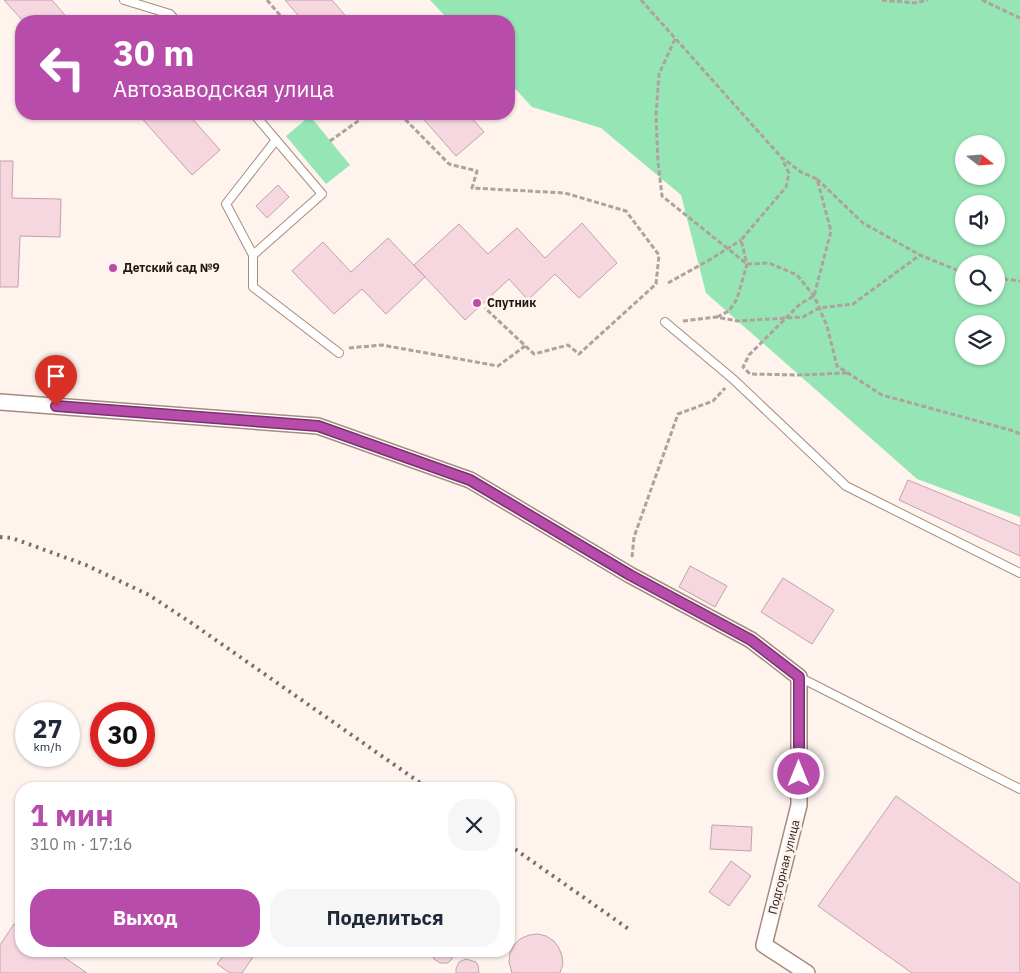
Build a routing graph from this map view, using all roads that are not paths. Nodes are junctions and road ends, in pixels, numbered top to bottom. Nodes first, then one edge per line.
1 (124, 0) edge
2 (171, 15) edge
3 (259, 120) edge
4 (276, 140) junction
5 (253, 255) junction
6 (665, 322) road end
7 (339, 352) road end
8 (0, 402) edge
9 (1020, 572) edge
10 (799, 677) junction
11 (1020, 789) edge
12 (807, 973) edge

1 - 2 lane
3 - 4 lane
4 - 5 lane
4 - 5 lane
5 - 7 lane
6 - 9 lane
8 - 10 street
10 - 11 lane
10 - 12 street, Подгорная улица

